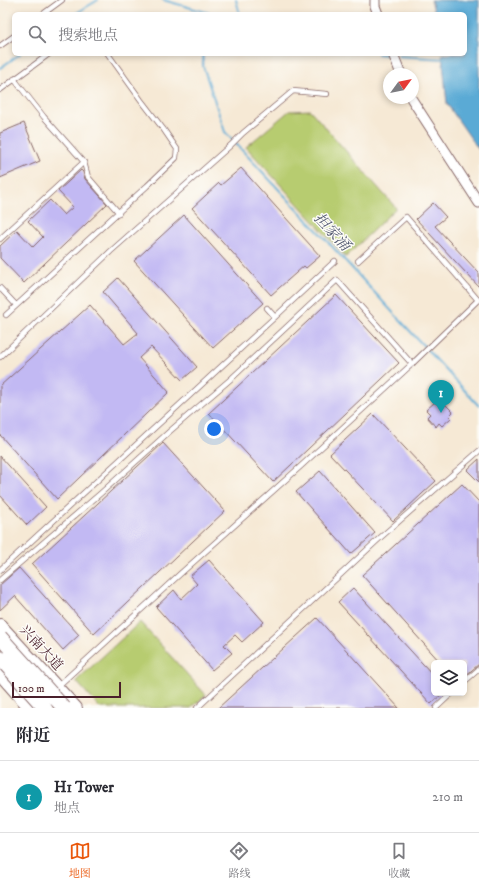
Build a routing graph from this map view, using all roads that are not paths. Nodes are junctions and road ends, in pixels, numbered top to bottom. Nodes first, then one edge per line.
1 (62, 0) edge
2 (46, 12) edge
3 (12, 37) edge
4 (0, 46) edge
5 (46, 56) edge
6 (109, 56) edge
7 (394, 56) edge
8 (399, 68) edge
9 (14, 80) junction
10 (0, 90) edge
11 (327, 94) dead end
12 (415, 104) edge
13 (84, 162) junction
14 (479, 202) edge
15 (119, 213) junction
16 (0, 239) edge
17 (335, 261) dead end
18 (358, 261) dead end
19 (0, 288) edge
20 (478, 299) edge
21 (16, 306) junction
22 (267, 308) dead end
23 (6, 315) dead end
24 (275, 317) junction
25 (0, 357) edge
26 (412, 364) junction
27 (479, 451) edge
28 (0, 570) edge
29 (0, 580) edge
30 (0, 626) edge
31 (0, 637) edge
32 (0, 658) edge
33 (479, 669) edge
34 (0, 674) edge
35 (467, 679) edge
36 (57, 688) junction
37 (449, 696) edge
38 (30, 708) edge
39 (45, 708) edge
40 (64, 708) edge
41 (76, 708) edge
42 (196, 708) edge
43 (436, 708) edge

1 - 2 lane
3 - 4 lane
5 - 9 lane
6 - 15 lane
7 - 8 street
9 - 10 lane
9 - 13 lane
11 - 25 lane
12 - 14 street
13 - 15 lane
13 - 16 lane
15 - 21 lane
17 - 24 lane
18 - 20 lane
19 - 21 lane
20 - 26 lane
21 - 23 lane
22 - 24 lane
24 - 28 lane
26 - 29 lane
26 - 36 lane
27 - 42 lane
30 - 36 main road, 兴南大道
31 - 40 highway, bridge
32 - 39 highway, bridge
33 - 35 lane
34 - 38 main road
36 - 41 main road, 兴南大道
37 - 43 lane

